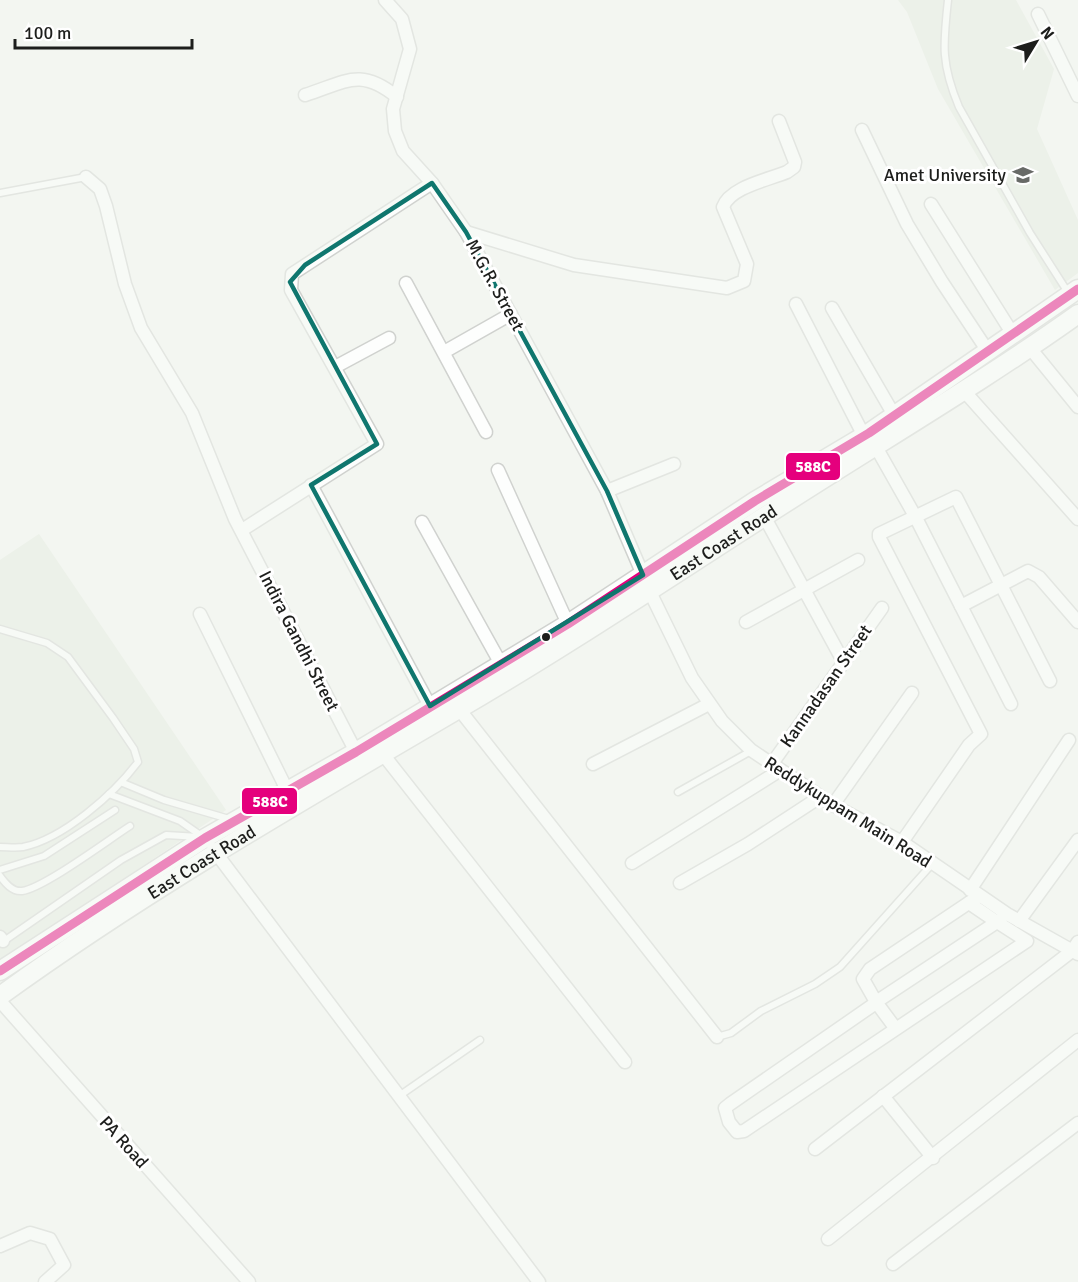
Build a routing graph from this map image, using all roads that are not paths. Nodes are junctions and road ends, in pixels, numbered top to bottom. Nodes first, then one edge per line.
1 (385, 0) edge
2 (948, 0) edge
3 (1038, 14) dead end
4 (305, 95) dead end
5 (1078, 96) edge
6 (397, 97) junction
7 (779, 121) dead end
8 (862, 130) dead end
9 (86, 177) joint
10 (432, 183) junction
11 (1, 190) edge
12 (931, 204) dead end
13 (466, 232) junction
14 (406, 283) dead end
15 (1074, 292) edge
16 (796, 304) dead end
17 (832, 308) dead end
18 (510, 314) junction
19 (1078, 314) edge
20 (1014, 336) junction
21 (389, 338) dead end
22 (1030, 348) junction
23 (444, 352) junction
24 (989, 353) junction
25 (335, 367) junction
26 (965, 392) junction
27 (1078, 407) edge
28 (894, 415) junction
29 (486, 432) dead end
30 (870, 441) junction
31 (674, 464) dead end
32 (498, 470) dead end
33 (311, 485) junction
34 (607, 491) junction
35 (764, 516) junction
36 (915, 516) junction
37 (1078, 519) edge
38 (422, 522) dead end
39 (242, 530) junction
40 (858, 560) dead end
41 (646, 583) junction
42 (1002, 585) junction
43 (804, 590) junction
44 (961, 606) junction
45 (882, 608) dead end
46 (200, 614) dead end
47 (746, 622) dead end
48 (1078, 622) edge
49 (568, 624) junction
50 (0, 629) edge
51 (843, 661) junction
52 (501, 664) junction
53 (1050, 681) dead end
54 (912, 693) dead end
55 (709, 704) junction
56 (1011, 704) dead end
57 (430, 706) junction
58 (459, 709) junction
59 (1069, 740) dead end
60 (751, 750) junction
61 (356, 752) junction
62 (382, 753) junction
63 (593, 764) dead end
64 (775, 768) junction
65 (123, 783) junction
66 (287, 790) junction
67 (678, 792) dead end
68 (109, 794) junction
69 (820, 797) junction
70 (833, 805) junction
71 (115, 810) dead end
72 (235, 821) junction
73 (130, 826) dead end
74 (205, 838) junction
75 (1078, 840) edge
76 (902, 842) junction
77 (0, 847) edge
78 (217, 854) junction
79 (632, 863) dead end
80 (933, 863) junction
81 (0, 870) edge
82 (0, 876) edge
83 (680, 883) dead end
84 (973, 896) junction
85 (1002, 918) junction
86 (1019, 921) junction
87 (1038, 933) junction
88 (1, 940) edge
89 (1027, 941) junction
90 (1076, 949) edge
91 (0, 971) edge
92 (0, 996) edge
93 (0, 1002) edge
94 (876, 1002) junction
95 (896, 1029) junction
96 (717, 1037) joint
97 (480, 1040) dead end
98 (1078, 1040) edge
99 (625, 1062) dead end
100 (399, 1096) junction
101 (883, 1096) junction
102 (1078, 1123) edge
103 (815, 1149) dead end
104 (933, 1158) junction
105 (828, 1239) dead end
106 (0, 1246) edge
107 (893, 1264) dead end
108 (45, 1282) edge
109 (249, 1282) edge
110 (539, 1282) edge

1 - 6 street, M.G.R. Street
2 - 15 lane
3 - 5 street
4 - 6 street
6 - 10 street, M.G.R. Street
7 - 13 street
8 - 24 street
9 - 11 lane
9 - 39 street, Indira Gandhi Street
10 - 13 street, M.G.R. Street
10 - 25 street
12 - 20 street
13 - 18 street, M.G.R. Street
14 - 23 street
15 - 20 main road, East Coast Road
16 - 30 street
17 - 28 street
18 - 23 street
18 - 34 street, M.G.R. Street
19 - 22 main road, East Coast Road
20 - 24 main road, East Coast Road
21 - 25 street
22 - 26 main road, East Coast Road
22 - 27 street
23 - 29 street
24 - 28 main road, East Coast Road
25 - 33 street
26 - 30 main road, East Coast Road
26 - 37 street
28 - 30 main road, East Coast Road
30 - 35 main road, East Coast Road
30 - 36 street
30 - 41 main road, East Coast Road
31 - 34 street
32 - 49 street
33 - 39 street
33 - 57 street
34 - 41 street, M.G.R. Street
35 - 41 main road, East Coast Road
35 - 43 street
36 - 42 street
36 - 44 street
36 - 76 street
38 - 52 street
39 - 61 street, Indira Gandhi Street
40 - 43 street
41 - 49 main road, East Coast Road
41 - 55 street, Reddykuppam Main Road
41 - 58 main road, East Coast Road
42 - 44 street
42 - 48 street
42 - 53 street
43 - 47 street
43 - 51 street
44 - 56 street
45 - 51 street, Kannadasan Street
46 - 66 street
49 - 52 main road, East Coast Road
50 - 65 lane
51 - 64 street, Kannadasan Street
52 - 57 main road, East Coast Road
54 - 70 street
55 - 60 street, Reddykuppam Main Road
55 - 63 street
57 - 61 main road, East Coast Road
58 - 62 main road, East Coast Road
58 - 96 street
59 - 84 street
60 - 64 street, Reddykuppam Main Road
60 - 67 lane
61 - 66 main road, East Coast Road
62 - 78 main road, East Coast Road
62 - 99 street
64 - 69 street, Reddykuppam Main Road
64 - 79 street
65 - 68 lane
65 - 72 lane
66 - 72 main road, East Coast Road
68 - 74 lane
68 - 77 lane
69 - 70 street, Reddykuppam Main Road
69 - 83 street
70 - 76 street, Reddykuppam Main Road
71 - 81 lane
72 - 74 main road, East Coast Road
73 - 82 lane
74 - 78 street
74 - 88 lane
74 - 91 main road, East Coast Road
75 - 86 street
76 - 80 street, Reddykuppam Main Road
78 - 92 main road, East Coast Road
78 - 100 street
80 - 84 street, Reddykuppam Main Road
80 - 96 lane
84 - 85 street, Reddykuppam Main Road
84 - 94 street
85 - 86 street, Reddykuppam Main Road
85 - 89 street
85 - 94 street
86 - 87 street, Reddykuppam Main Road
87 - 89 street
87 - 90 street, Reddykuppam Main Road
89 - 95 street
90 - 101 street
93 - 109 street, PA Road
94 - 95 street
94 - 95 street
97 - 100 lane
98 - 104 street
100 - 110 street
101 - 103 street
101 - 104 street
102 - 107 street
104 - 105 street
106 - 108 street

